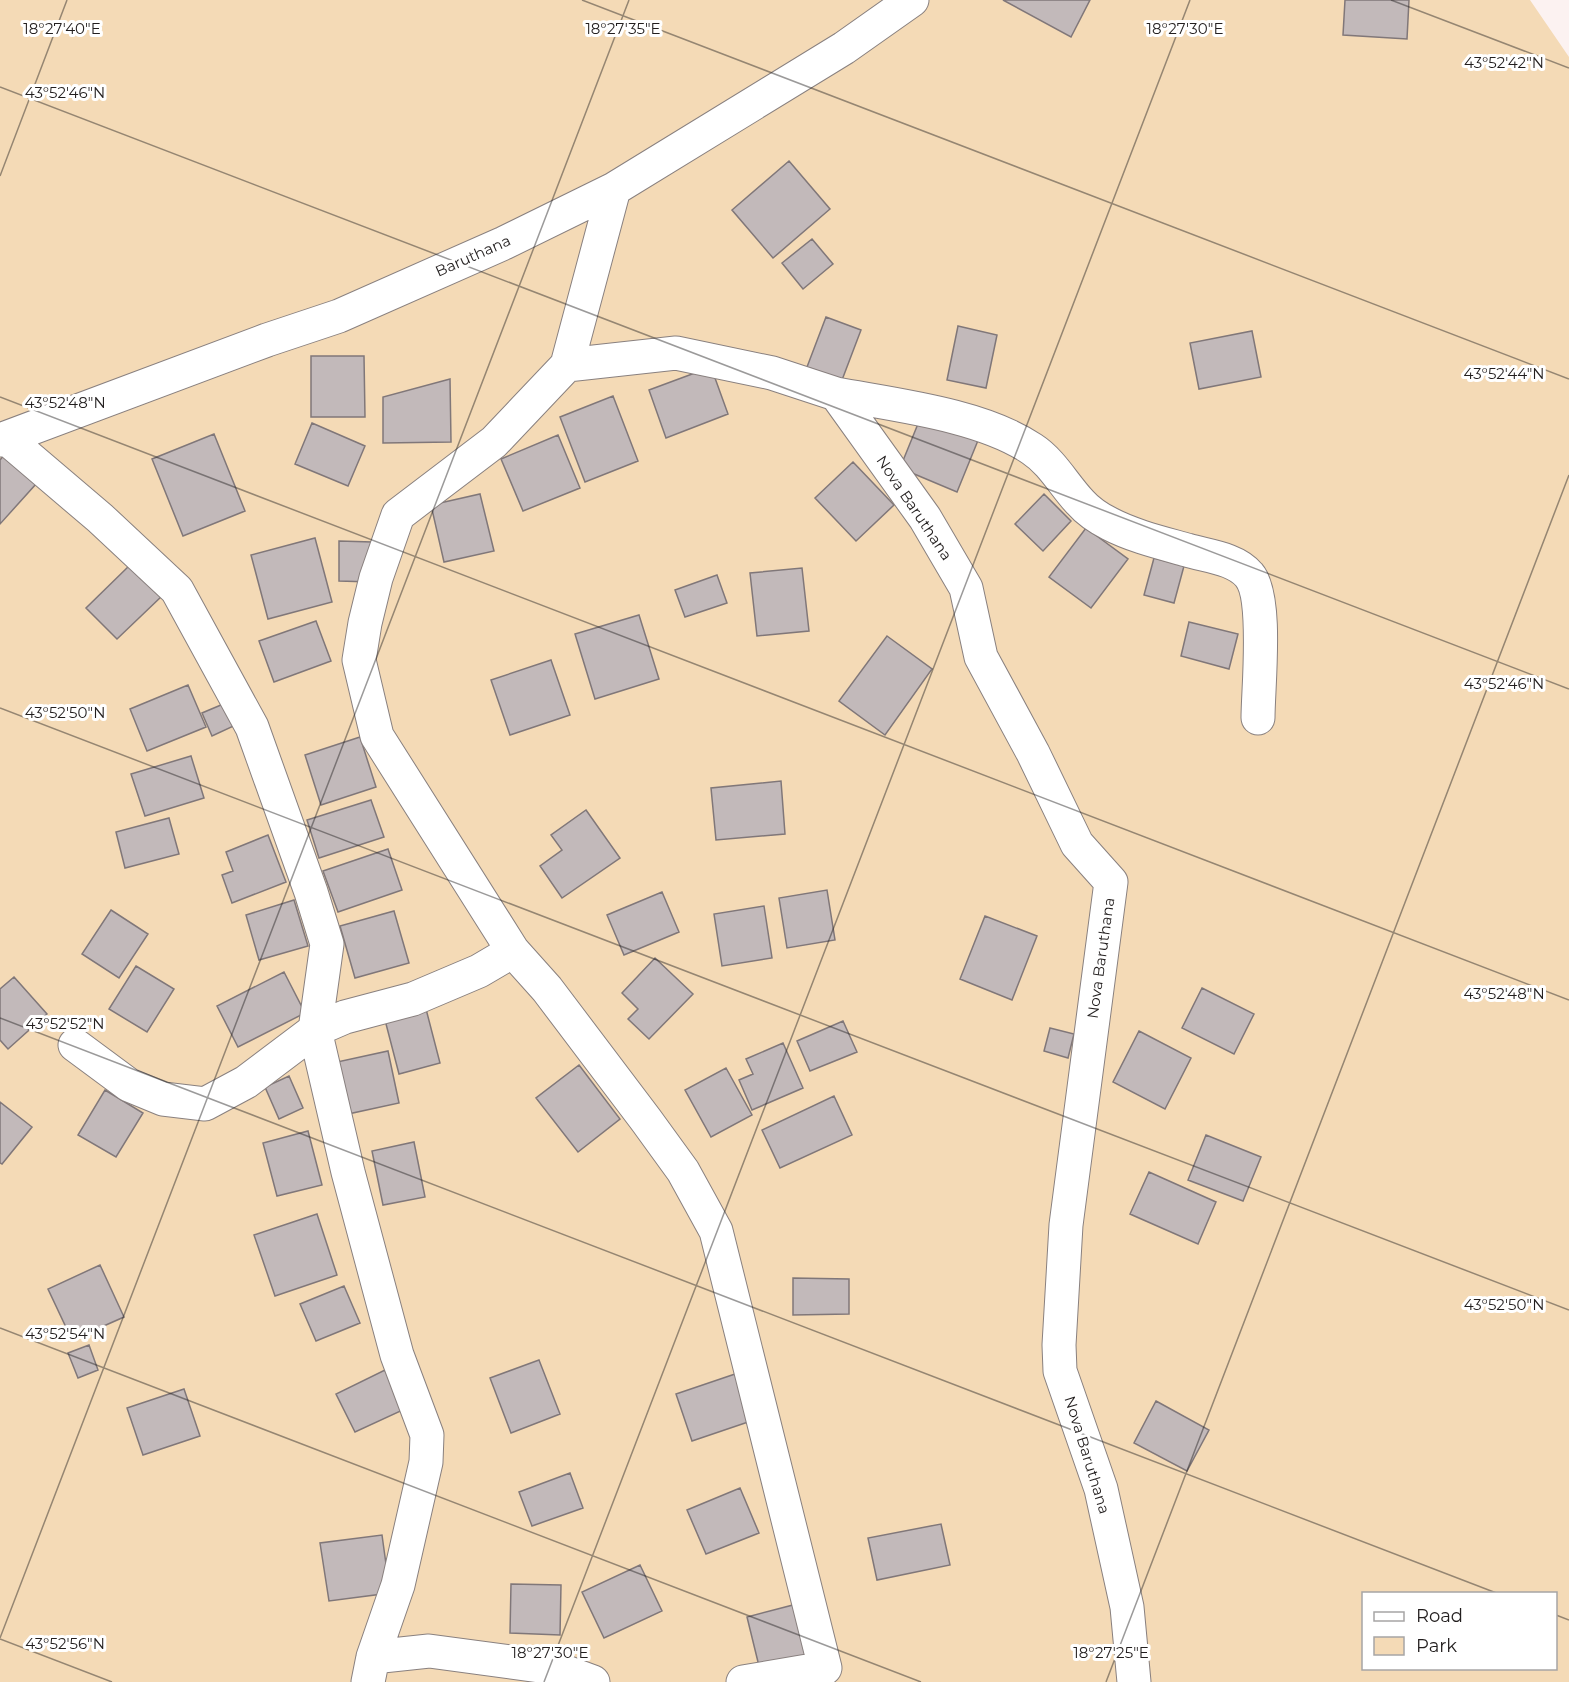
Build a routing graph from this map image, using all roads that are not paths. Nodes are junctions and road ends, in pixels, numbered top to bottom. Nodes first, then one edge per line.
1 (912, 0) edge
2 (614, 189) junction
3 (567, 365) junction
4 (836, 394) junction
5 (3, 439) edge
6 (1258, 718) dead end
7 (513, 951) junction
8 (315, 1030) junction
9 (75, 1045) dead end
10 (371, 1669) edge
11 (593, 1682) edge
12 (743, 1682) edge
13 (1134, 1682) edge

1 - 2 street, Baruthana
2 - 3 street
2 - 5 street, Baruthana
3 - 4 street
3 - 7 street
4 - 6 street
4 - 13 street, Nova Baruthana
5 - 8 street
7 - 8 street
7 - 12 street
8 - 9 street
8 - 10 street
10 - 11 street

